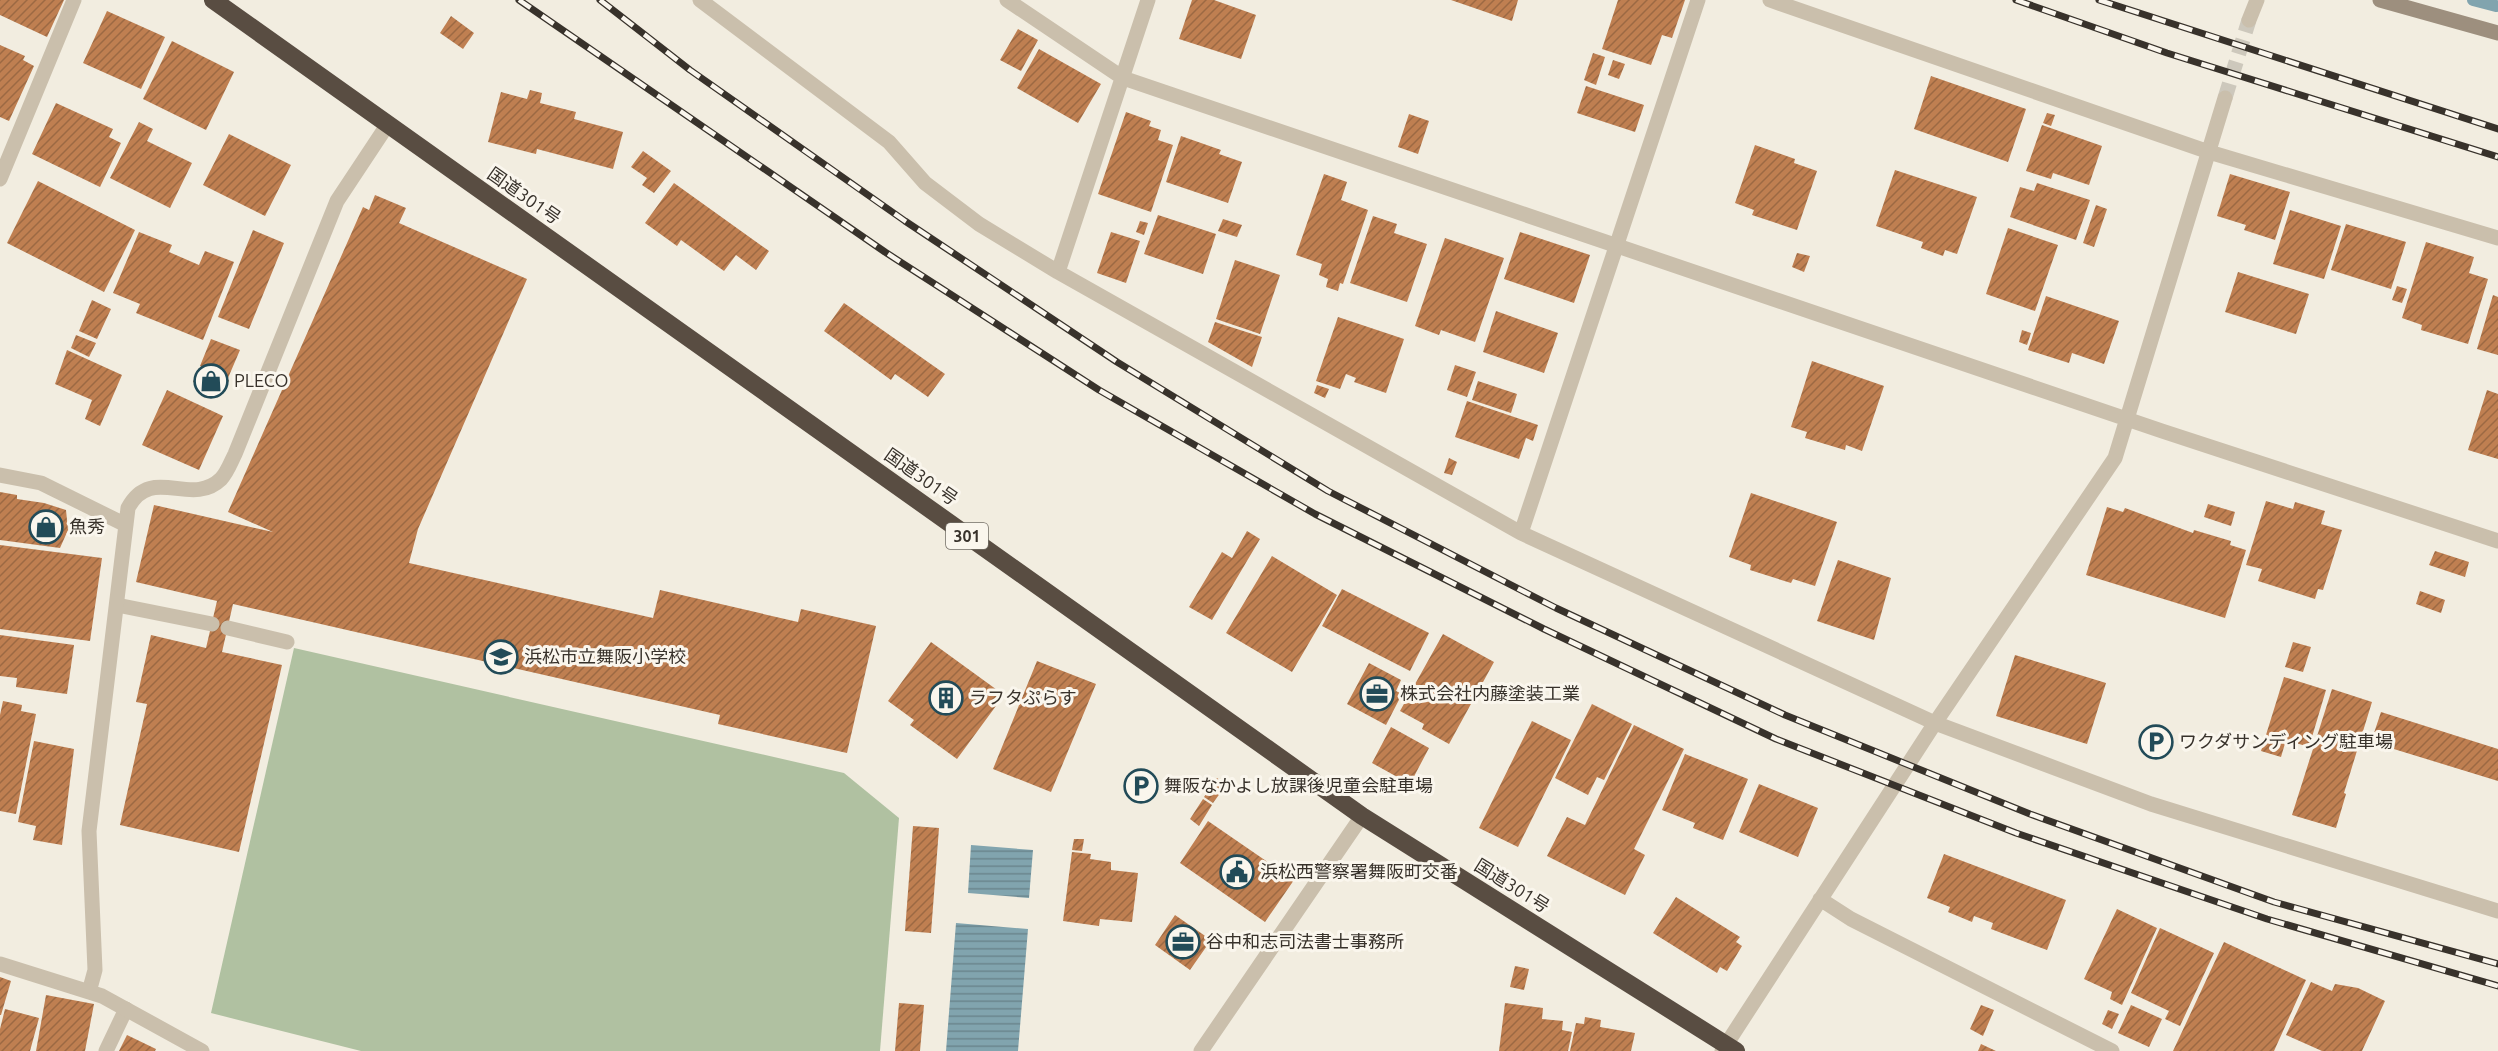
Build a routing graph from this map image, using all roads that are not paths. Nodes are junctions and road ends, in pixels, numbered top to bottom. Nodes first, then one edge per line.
1 (74, 0) edge
2 (213, 0) edge
3 (700, 0) edge
4 (1007, 0) edge
5 (1148, 0) edge
6 (1698, 0) edge
7 (1770, 0) edge
8 (2257, 0) edge
9 (2380, 0) edge
10 (2249, 20) tunnel mouth
11 (2498, 33) edge
12 (1123, 78) junction
13 (2225, 98) tunnel mouth
14 (388, 124) junction
15 (2209, 152) junction
16 (0, 179) edge
17 (2498, 238) edge
18 (1617, 244) junction
19 (1058, 272) junction
20 (2127, 419) junction
21 (0, 475) edge
22 (126, 525) junction
23 (1521, 533) junction
24 (2498, 541) edge
25 (117, 605) junction
26 (212, 624) dead end
27 (228, 628) dead end
28 (287, 642) dead end
29 (1935, 723) junction
30 (1362, 816) junction
31 (1820, 899) junction
32 (2498, 911) edge
33 (0, 964) edge
34 (89, 992) junction
35 (126, 1009) junction
36 (1728, 1049) edge
37 (105, 1051) edge
38 (202, 1051) edge
39 (1201, 1051) edge
40 (2112, 1051) edge

1 - 16 street
2 - 14 highway, 国道301号 / 301
3 - 19 street
4 - 12 street
5 - 12 street
6 - 18 street
7 - 15 street
8 - 10 street
9 - 11 street
12 - 18 street
12 - 19 street
13 - 15 street
14 - 22 street
14 - 30 highway, 国道301号 / 301
15 - 17 street
15 - 20 street
18 - 20 street
18 - 23 street
19 - 23 street
20 - 24 street
20 - 29 street
21 - 22 street
22 - 25 street
23 - 29 street
25 - 26 street
25 - 34 street
27 - 28 street
29 - 31 street
29 - 32 street
30 - 36 highway, 国道301号 / 301
30 - 39 street
31 - 36 street
31 - 40 street
33 - 34 street
34 - 35 street
35 - 37 street
35 - 38 street

